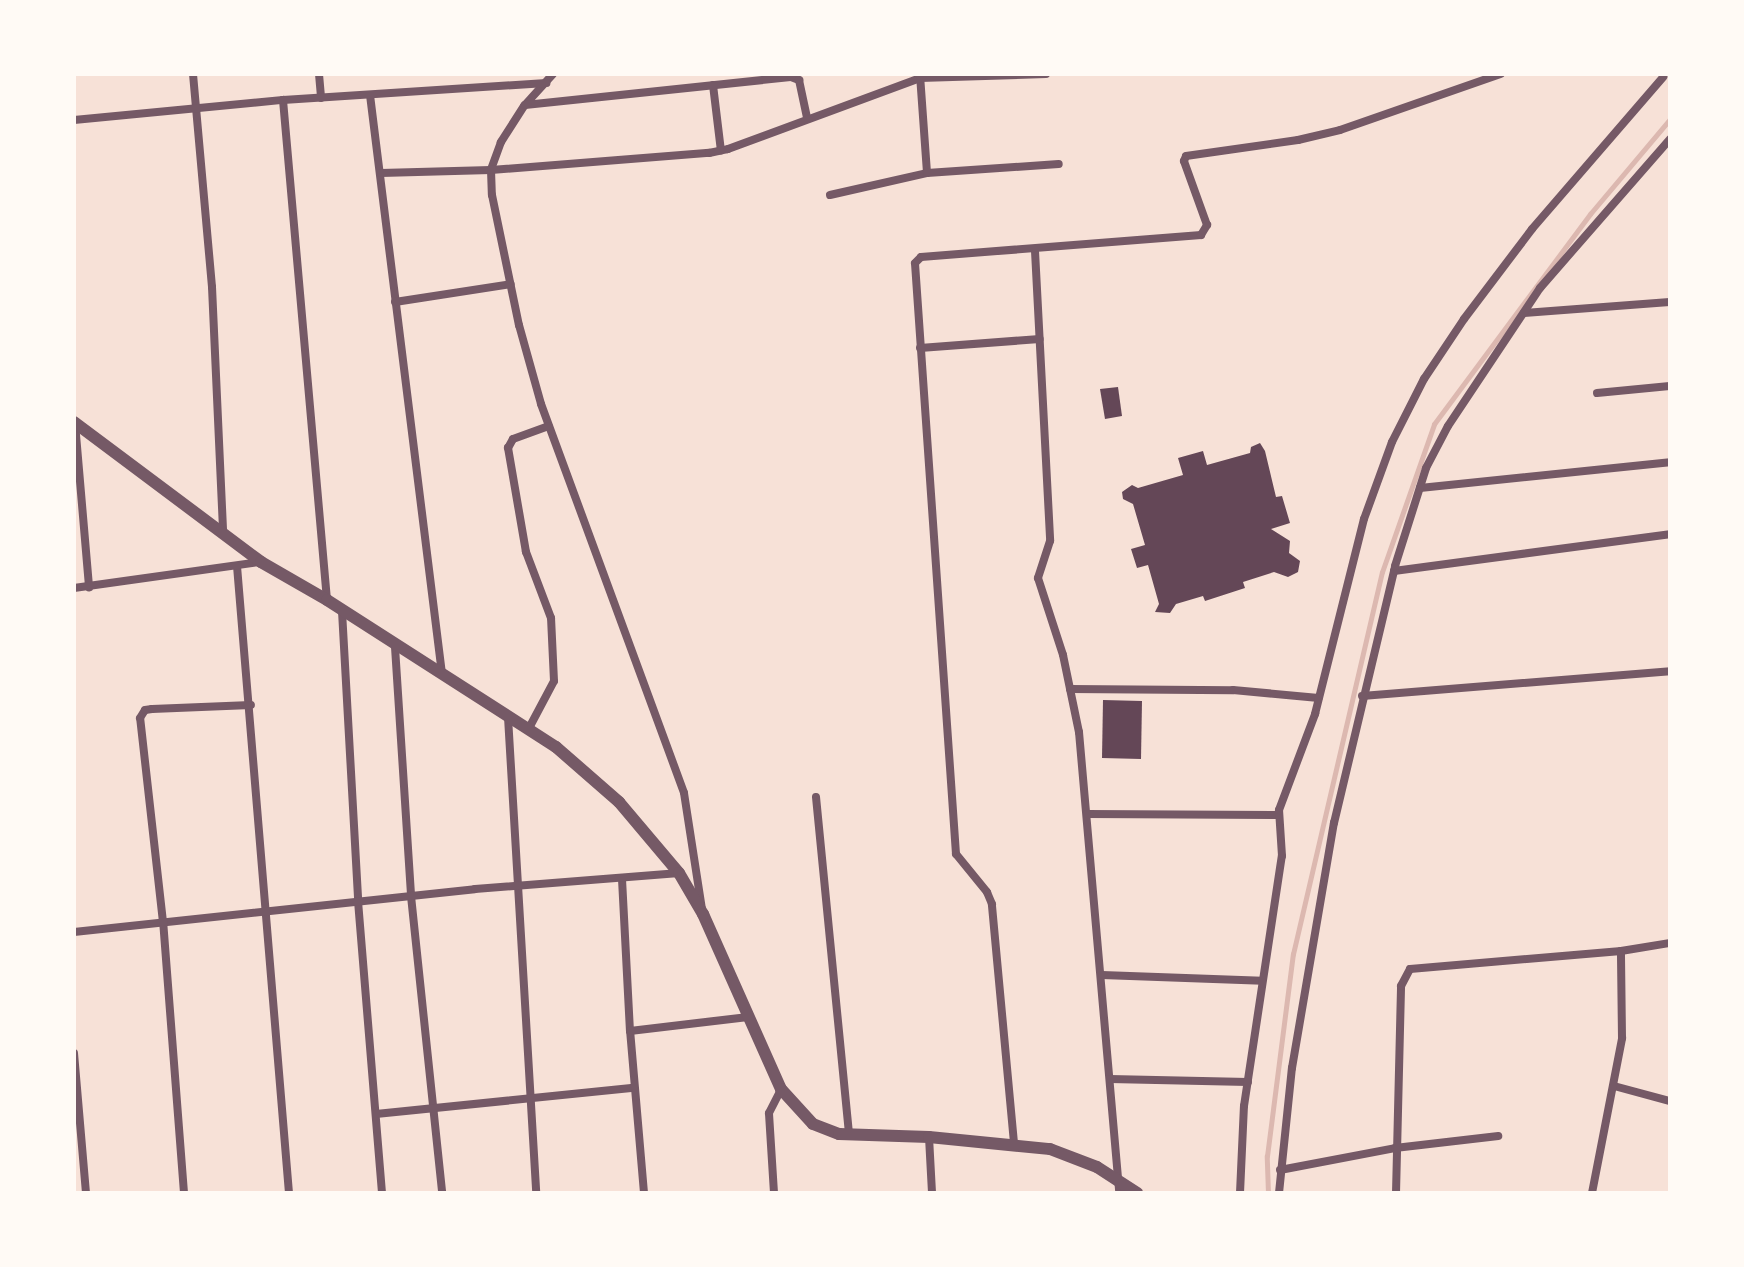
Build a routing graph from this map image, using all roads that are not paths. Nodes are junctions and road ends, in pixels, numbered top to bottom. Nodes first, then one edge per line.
1 (193, 74) edge
2 (319, 74) edge
3 (553, 74) edge
4 (1046, 74) edge
5 (1501, 74) edge
6 (1029, 75) edge
7 (920, 76) edge
8 (1666, 80) edge
9 (546, 83) junction
10 (713, 85) junction
11 (370, 95) junction
12 (321, 98) junction
13 (283, 100) junction
14 (524, 106) junction
15 (195, 110) junction
16 (807, 118) junction
17 (74, 120) edge
18 (1670, 139) edge
19 (721, 151) junction
20 (1059, 164) dead end
21 (491, 170) junction
22 (381, 173) junction
23 (927, 173) junction
24 (830, 195) dead end
25 (1035, 251) junction
26 (511, 284) junction
27 (395, 302) junction
28 (1670, 302) edge
29 (1524, 313) junction
30 (1040, 339) junction
31 (920, 348) junction
32 (1670, 386) edge
33 (1597, 393) dead end
34 (74, 423) edge
35 (549, 426) junction
36 (1670, 462) edge
37 (1420, 488) junction
38 (223, 533) junction
39 (1670, 534) edge
40 (261, 562) junction
41 (237, 566) junction
42 (1394, 571) junction
43 (89, 587) junction
44 (74, 588) edge
45 (327, 600) junction
46 (342, 611) junction
47 (395, 647) junction
48 (1670, 671) edge
49 (442, 675) junction
50 (1070, 689) junction
51 (1362, 696) junction
52 (1319, 698) junction
53 (251, 705) junction
54 (508, 717) junction
55 (528, 730) junction
56 (816, 797) dead end
57 (1087, 814) junction
58 (1278, 815) junction
59 (679, 873) junction
60 (622, 879) junction
61 (518, 886) junction
62 (411, 896) junction
63 (358, 901) junction
64 (264, 912) junction
65 (703, 914) junction
66 (163, 922) junction
67 (74, 932) edge
68 (1670, 943) edge
69 (1621, 951) junction
70 (1102, 975) junction
71 (1262, 981) junction
72 (748, 1017) junction
73 (630, 1031) junction
74 (74, 1053) edge
75 (1110, 1079) junction
76 (1248, 1082) junction
77 (1614, 1086) junction
78 (634, 1088) junction
79 (781, 1089) junction
80 (530, 1100) junction
81 (1670, 1101) edge
82 (436, 1110) junction
83 (376, 1114) junction
84 (849, 1135) junction
85 (1498, 1136) dead end
86 (929, 1137) junction
87 (1014, 1143) junction
88 (1395, 1148) junction
89 (79, 1158) edge
90 (1280, 1170) junction
91 (1118, 1178) junction
92 (86, 1193) edge
93 (184, 1193) edge
94 (289, 1193) edge
95 (382, 1193) edge
96 (442, 1193) edge
97 (536, 1193) edge
98 (644, 1193) edge
99 (774, 1193) edge
100 (932, 1193) edge
101 (1119, 1193) edge
102 (1137, 1193) edge
103 (1240, 1193) edge
104 (1279, 1193) edge
105 (1396, 1193) edge
106 (1592, 1193) edge

1 - 15 street
2 - 12 street
3 - 9 street
4 - 6 street
5 - 25 street
6 - 7 street
7 - 16 street
7 - 23 street
8 - 52 street
9 - 11 street
9 - 14 street
10 - 14 street
10 - 16 street
10 - 19 street
11 - 12 street
11 - 22 street
12 - 13 street
13 - 15 street
13 - 45 street
14 - 21 street
15 - 17 street
15 - 38 street
16 - 19 street
18 - 29 street
19 - 21 street
20 - 23 street
21 - 22 street
21 - 26 street
22 - 27 street
23 - 24 street
25 - 30 street
25 - 31 street
26 - 27 street
26 - 35 street
27 - 49 street
28 - 29 street
29 - 37 street
30 - 31 street
30 - 50 street
31 - 87 street
32 - 33 street
34 - 38 street
34 - 43 street
35 - 55 street
35 - 65 street
36 - 37 street
37 - 42 street
38 - 40 street
39 - 42 street
40 - 41 street
40 - 45 street
41 - 43 street
41 - 53 street
42 - 51 street
43 - 44 street
45 - 46 street
46 - 47 street
46 - 63 street
47 - 49 street
47 - 62 street
48 - 51 street
49 - 54 street
50 - 52 street
50 - 57 street
51 - 90 street
52 - 58 street
53 - 64 street
53 - 66 street
54 - 55 street
54 - 61 street
55 - 59 street
56 - 84 street
57 - 58 street
57 - 70 street
58 - 71 street
59 - 60 street
59 - 65 street
60 - 61 street
60 - 73 street
61 - 62 street
61 - 80 street
62 - 63 street
62 - 82 street
63 - 64 street
63 - 83 street
64 - 66 street
64 - 94 street
65 - 72 street
66 - 67 street
66 - 93 street
68 - 69 street
69 - 77 street
69 - 88 street
70 - 71 street
70 - 75 street
71 - 76 street
72 - 73 street
72 - 79 street
73 - 78 street
74 - 89 street
75 - 76 street
75 - 91 street
76 - 103 street
77 - 81 street
77 - 106 street
78 - 80 street
78 - 98 street
79 - 84 street
79 - 99 street
80 - 82 street
80 - 97 street
82 - 83 street
82 - 96 street
83 - 95 street
84 - 86 street
85 - 88 street
86 - 87 street
86 - 100 street
87 - 91 street
88 - 90 street
88 - 105 street
89 - 92 street
90 - 104 street
91 - 101 street
91 - 102 street

